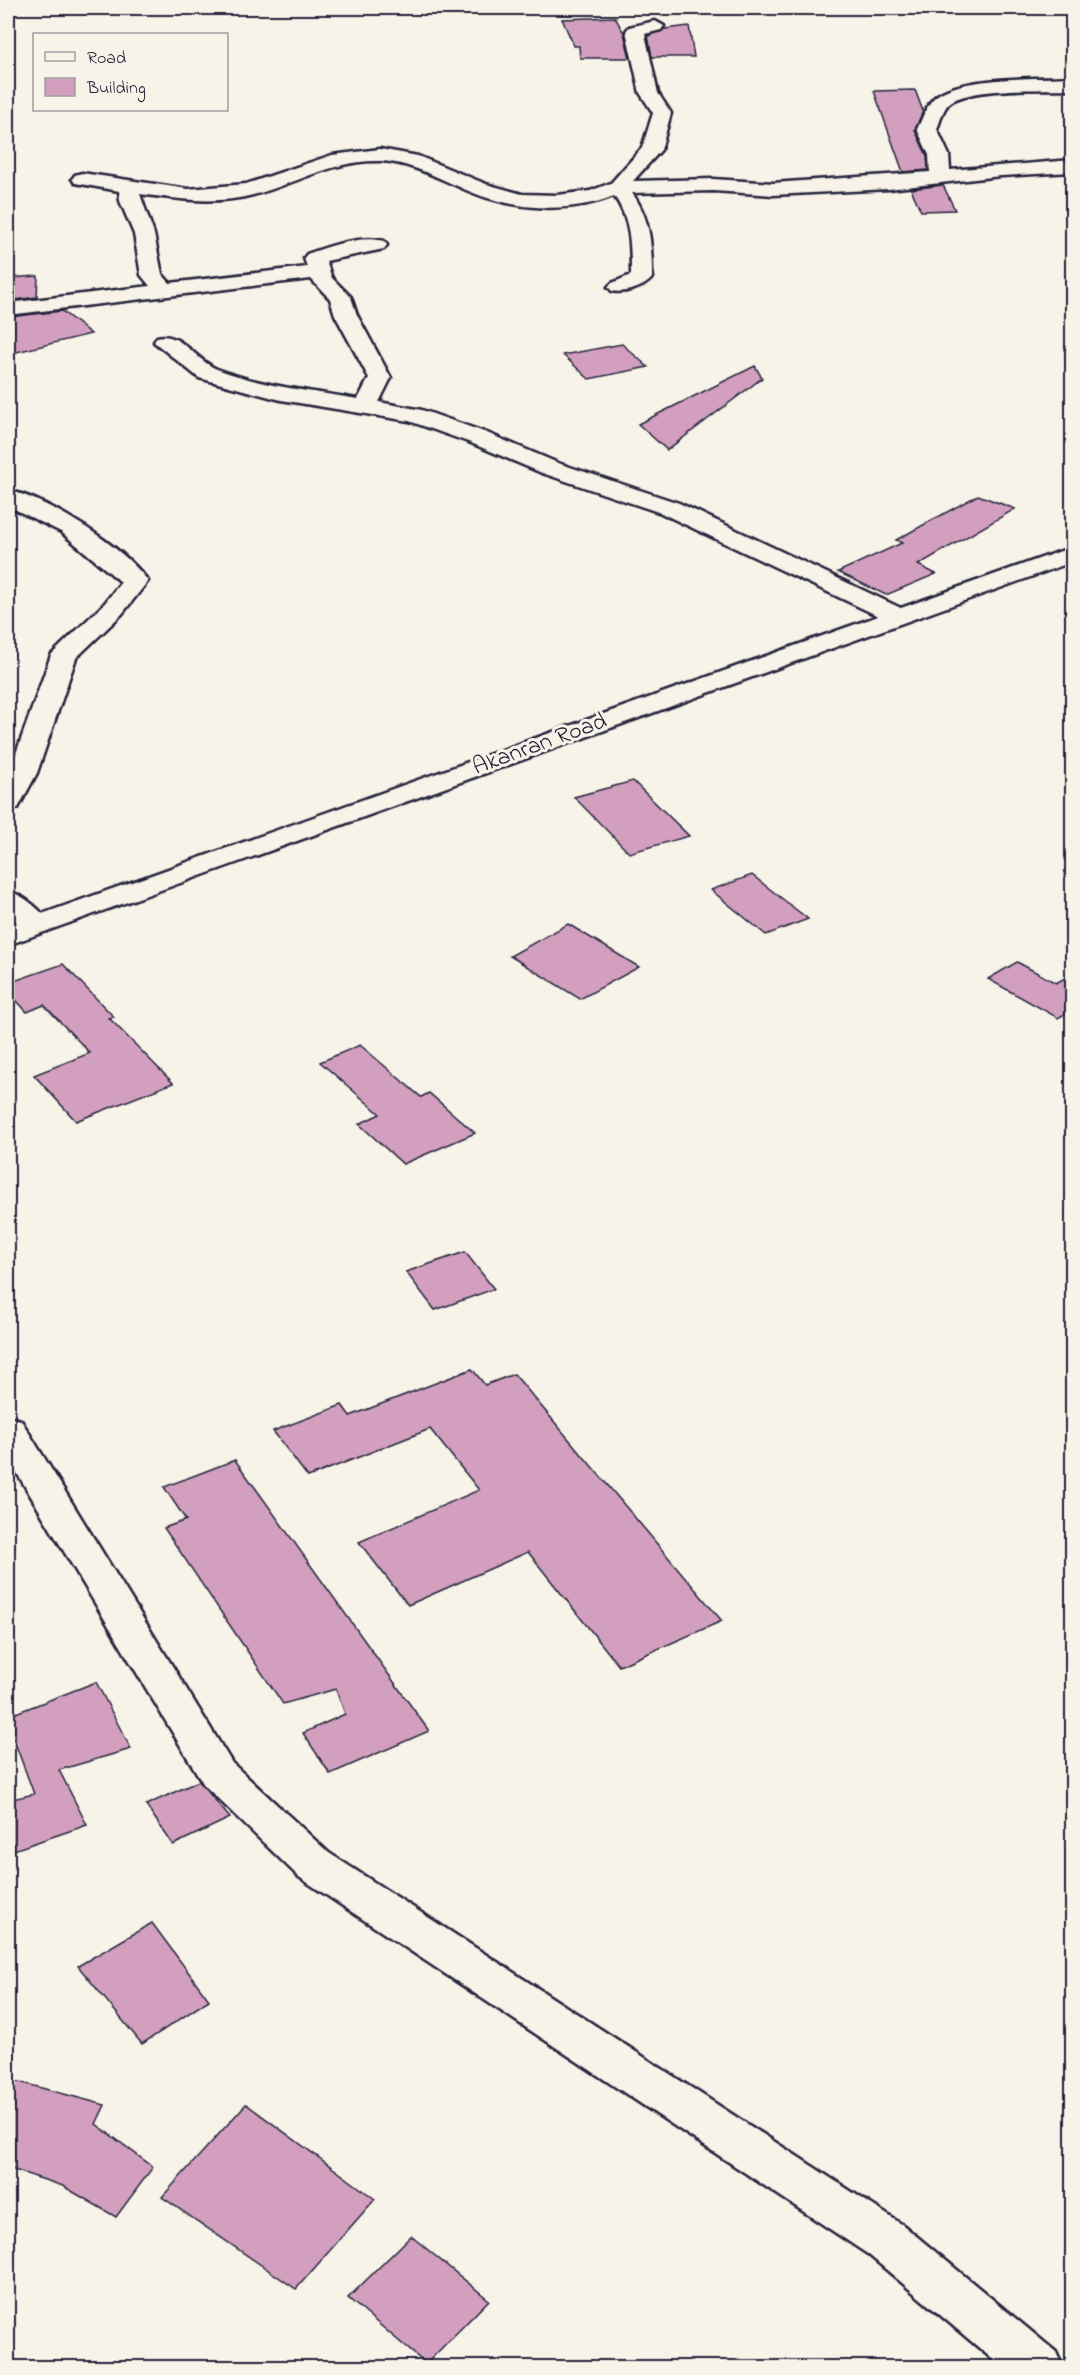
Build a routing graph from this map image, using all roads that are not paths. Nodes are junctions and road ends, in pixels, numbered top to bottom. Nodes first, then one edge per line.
1 (656, 26) dead end
2 (1072, 82) edge
3 (1072, 166) edge
4 (940, 177) junction
5 (82, 179) dead end
6 (129, 186) junction
7 (618, 187) junction
8 (377, 245) dead end
9 (320, 272) junction
10 (619, 287) dead end
11 (164, 288) junction
12 (8, 309) edge
13 (165, 342) dead end
14 (366, 405) junction
15 (8, 498) edge
16 (1072, 554) edge
17 (898, 616) junction
18 (8, 801) edge
19 (8, 900) edge
20 (37, 925) junction
21 (8, 936) edge
22 (8, 1428) edge
23 (1040, 2367) edge

1 - 7 street
2 - 4 street
3 - 4 street
4 - 7 street
5 - 6 street
6 - 7 street
6 - 11 street
7 - 10 street
8 - 9 street
9 - 11 street
9 - 14 street
11 - 12 street
13 - 14 street
14 - 17 street
15 - 18 street
16 - 17 street, Akanran Road
17 - 20 street, Akanran Road
19 - 20 street
20 - 21 street, Akanran Road
22 - 23 street

